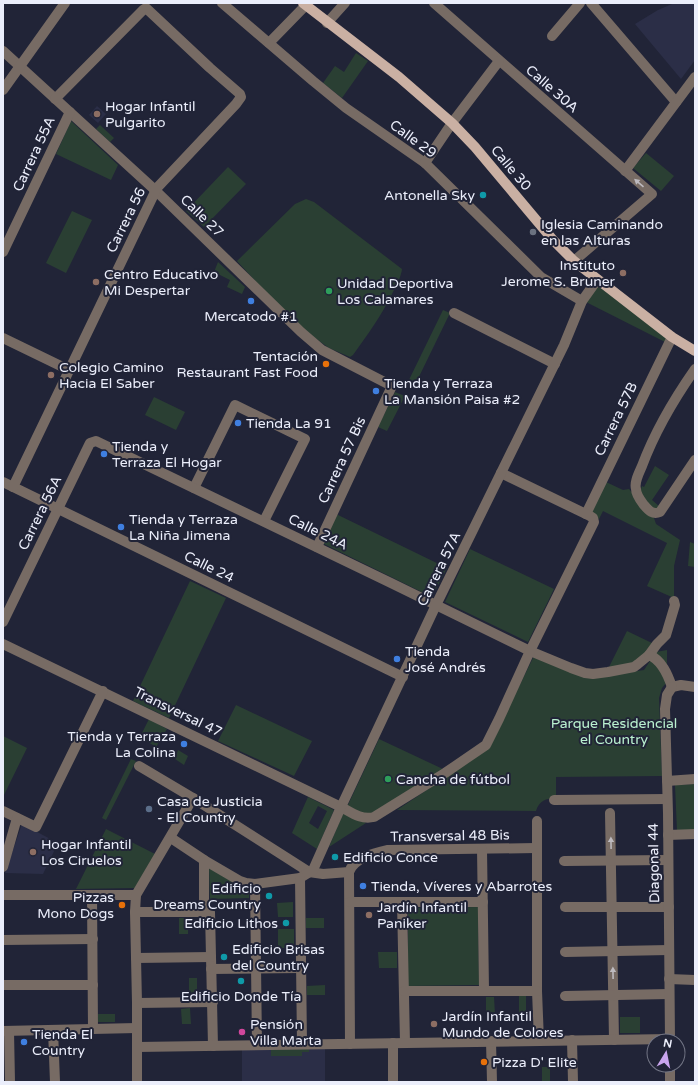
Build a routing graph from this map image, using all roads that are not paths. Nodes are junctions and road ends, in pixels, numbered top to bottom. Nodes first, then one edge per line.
1 (65, 3) edge
2 (222, 3) edge
3 (345, 3) edge
4 (434, 3) edge
5 (580, 3) edge
6 (591, 3) edge
7 (304, 4) edge
8 (327, 23) junction
9 (552, 36) dead end
10 (269, 43) junction
11 (3, 51) edge
12 (499, 61) junction
13 (20, 65) junction
14 (695, 77) edge
15 (3, 90) edge
16 (240, 94) joint
17 (55, 99) junction
18 (676, 102) junction
19 (70, 112) junction
20 (452, 123) junction
21 (425, 163) junction
22 (625, 171) junction
23 (155, 190) junction
24 (3, 252) edge
25 (574, 261) junction
26 (597, 280) junction
27 (582, 301) junction
28 (454, 313) dead end
29 (672, 337) junction
30 (3, 338) edge
31 (695, 351) edge
32 (555, 364) junction
33 (695, 369) edge
34 (69, 370) junction
35 (392, 386) joint
36 (93, 441) joint
37 (695, 460) edge
38 (502, 473) junction
39 (3, 482) edge
40 (12, 487) junction
41 (194, 488) junction
42 (57, 508) junction
43 (586, 514) junction
44 (264, 521) junction
45 (317, 547) junction
46 (674, 601) dead end
47 (436, 605) junction
48 (3, 622) edge
49 (3, 644) edge
50 (530, 651) junction
51 (649, 655) junction
52 (403, 677) junction
53 (695, 686) edge
54 (672, 687) junction
55 (103, 691) junction
56 (139, 766) dead end
57 (695, 779) edge
58 (667, 781) junction
59 (193, 798) junction
60 (668, 799) junction
61 (554, 800) dead end
62 (341, 807) junction
63 (3, 811) edge
64 (610, 813) dead end
65 (18, 818) junction
66 (537, 821) dead end
67 (695, 834) edge
68 (668, 835) junction
69 (171, 838) junction
70 (536, 848) junction
71 (482, 849) junction
72 (204, 860) junction
73 (668, 860) junction
74 (611, 861) junction
75 (564, 862) dead end
76 (3, 868) edge
77 (349, 872) junction
78 (305, 875) junction
79 (254, 884) junction
80 (3, 895) edge
81 (92, 895) junction
82 (136, 895) junction
83 (350, 902) junction
84 (402, 902) junction
85 (483, 902) junction
86 (565, 907) dead end
87 (612, 907) junction
88 (669, 907) junction
89 (135, 912) junction
90 (204, 912) junction
91 (3, 940) edge
92 (93, 940) junction
93 (669, 950) junction
94 (612, 951) junction
95 (565, 952) dead end
96 (211, 957) junction
97 (136, 958) junction
98 (256, 968) junction
99 (301, 968) junction
100 (211, 969) junction
101 (669, 979) junction
102 (695, 980) edge
103 (3, 985) edge
104 (93, 985) junction
105 (484, 990) junction
106 (537, 990) junction
107 (404, 991) junction
108 (669, 994) junction
109 (613, 995) junction
110 (565, 996) dead end
111 (213, 1002) junction
112 (138, 1003) junction
113 (137, 1028) junction
114 (53, 1030) junction
115 (93, 1030) junction
116 (6, 1031) edge
117 (670, 1033) edge
118 (572, 1040) junction
119 (614, 1040) junction
120 (646, 1040) edge
121 (491, 1041) junction
122 (539, 1041) junction
123 (393, 1043) junction
124 (405, 1043) junction
125 (302, 1044) junction
126 (350, 1044) junction
127 (257, 1045) junction
128 (213, 1046) junction
129 (137, 1047) junction
130 (10, 1082) edge
131 (55, 1082) edge
132 (137, 1082) edge
133 (393, 1082) edge
134 (492, 1082) edge
135 (573, 1082) edge

1 - 13 street
2 - 10 street, Calle 29
3 - 8 street
4 - 12 street, Calle 30A
5 - 9 street
6 - 18 street
7 - 8 main road, Calle 30
7 - 10 street
8 - 20 main road, Calle 30
10 - 21 street, Calle 29
11 - 13 street, Calle 27
12 - 20 street
12 - 22 street, Calle 30A
13 - 15 street
13 - 17 street, Calle 27
14 - 18 street
16 - 17 street, Carrera 55A
16 - 23 street, Carrera 56
17 - 19 street, Calle 27
18 - 22 street
19 - 23 street, Calle 27
19 - 24 street, Carrera 55A
20 - 21 street
20 - 25 main road, Calle 30
21 - 27 street, Calle 29
25 -> 22 street, Calle 30A
23 - 34 street, Carrera 56
23 - 35 street, Calle 27
25 - 26 main road, Calle 30
26 - 27 street, Carrera 57A
26 - 29 main road, Calle 30
27 - 32 street, Carrera 57A
28 - 32 street
29 - 31 main road, Calle 30
29 - 43 street, Carrera 57B
30 - 34 street
32 - 38 street, Carrera 57A
33 - 37 street
34 - 40 street, Carrera 56
35 - 45 street, Carrera 57 Bis
36 - 41 street, Calle 24A
36 - 42 street, Carrera 56A
38 - 43 street
38 - 47 street, Carrera 57A
39 - 40 street, Calle 24
40 - 42 street, Calle 24
41 - 44 street, Calle 24A
41 - 44 street
42 - 48 street, Carrera 56A
42 - 52 street, Calle 24
43 - 50 street
44 - 45 street, Calle 24A
45 - 47 street, Calle 24A
46 - 51 street, Calle 24A
47 - 50 street, Calle 24A
47 - 52 street, Carrera 57A
49 - 55 street, Transversal 47
50 - 51 street, Calle 24A
50 - 62 street, Transversal 47
51 - 54 street
52 - 62 street, Carrera 57A
53 - 54 street
54 - 58 street, Diagonal 44
55 - 62 street, Transversal 47
55 - 65 street
56 - 59 street
57 - 58 street
58 - 60 street, Diagonal 44
59 - 69 street
59 - 78 street
60 - 61 street
60 - 68 street, Diagonal 44
62 - 78 street, Carrera 57A
63 - 65 street
74 -> 64 street
65 - 76 street
66 - 70 street
67 - 68 street
68 - 73 street, Diagonal 44
69 - 72 street
69 - 82 street
70 - 71 street, Transversal 48 Bis
70 - 106 street
71 - 77 street, Transversal 48 Bis
71 - 85 street
72 - 79 street
72 - 90 street
73 - 74 street
73 - 88 street, Diagonal 44
74 - 75 street
74 - 87 street
77 - 78 street
77 - 83 street
78 - 79 street
78 - 99 street
79 - 98 street
80 - 81 street
81 - 82 street
81 - 92 street
82 - 89 street
83 - 84 street
83 - 126 street
84 - 85 street
84 - 107 street
85 - 105 street
86 - 87 street
87 - 88 street
87 - 94 street
88 - 93 street, Diagonal 44
89 - 90 street
89 - 97 street
90 - 96 street
91 - 92 street
92 - 104 street
93 - 94 street
93 - 101 street, Diagonal 44
94 - 95 street
109 -> 94 street
96 - 97 street
96 - 100 street
97 - 112 street
98 - 99 street
98 - 100 street
98 - 127 street
99 - 125 street
100 - 111 street
101 - 102 street
101 - 108 street, Diagonal 44
103 - 104 street
104 - 115 street
105 - 106 street
105 - 107 street
106 - 122 street
107 - 124 street
108 - 109 street
108 - 117 street, Diagonal 44
109 - 110 street
109 - 119 street
111 - 112 street
111 - 128 street
112 - 113 street
113 - 115 street
113 - 129 street
114 - 115 street
114 - 116 street
114 - 131 street
116 - 130 street
118 - 119 street
118 - 122 street
118 - 135 street
119 - 120 street
121 - 122 street
121 - 124 street
121 - 134 street
123 - 124 street
123 - 126 street
123 - 133 street
125 - 126 street
125 - 127 street
127 - 128 street
128 - 129 street
129 - 132 street

